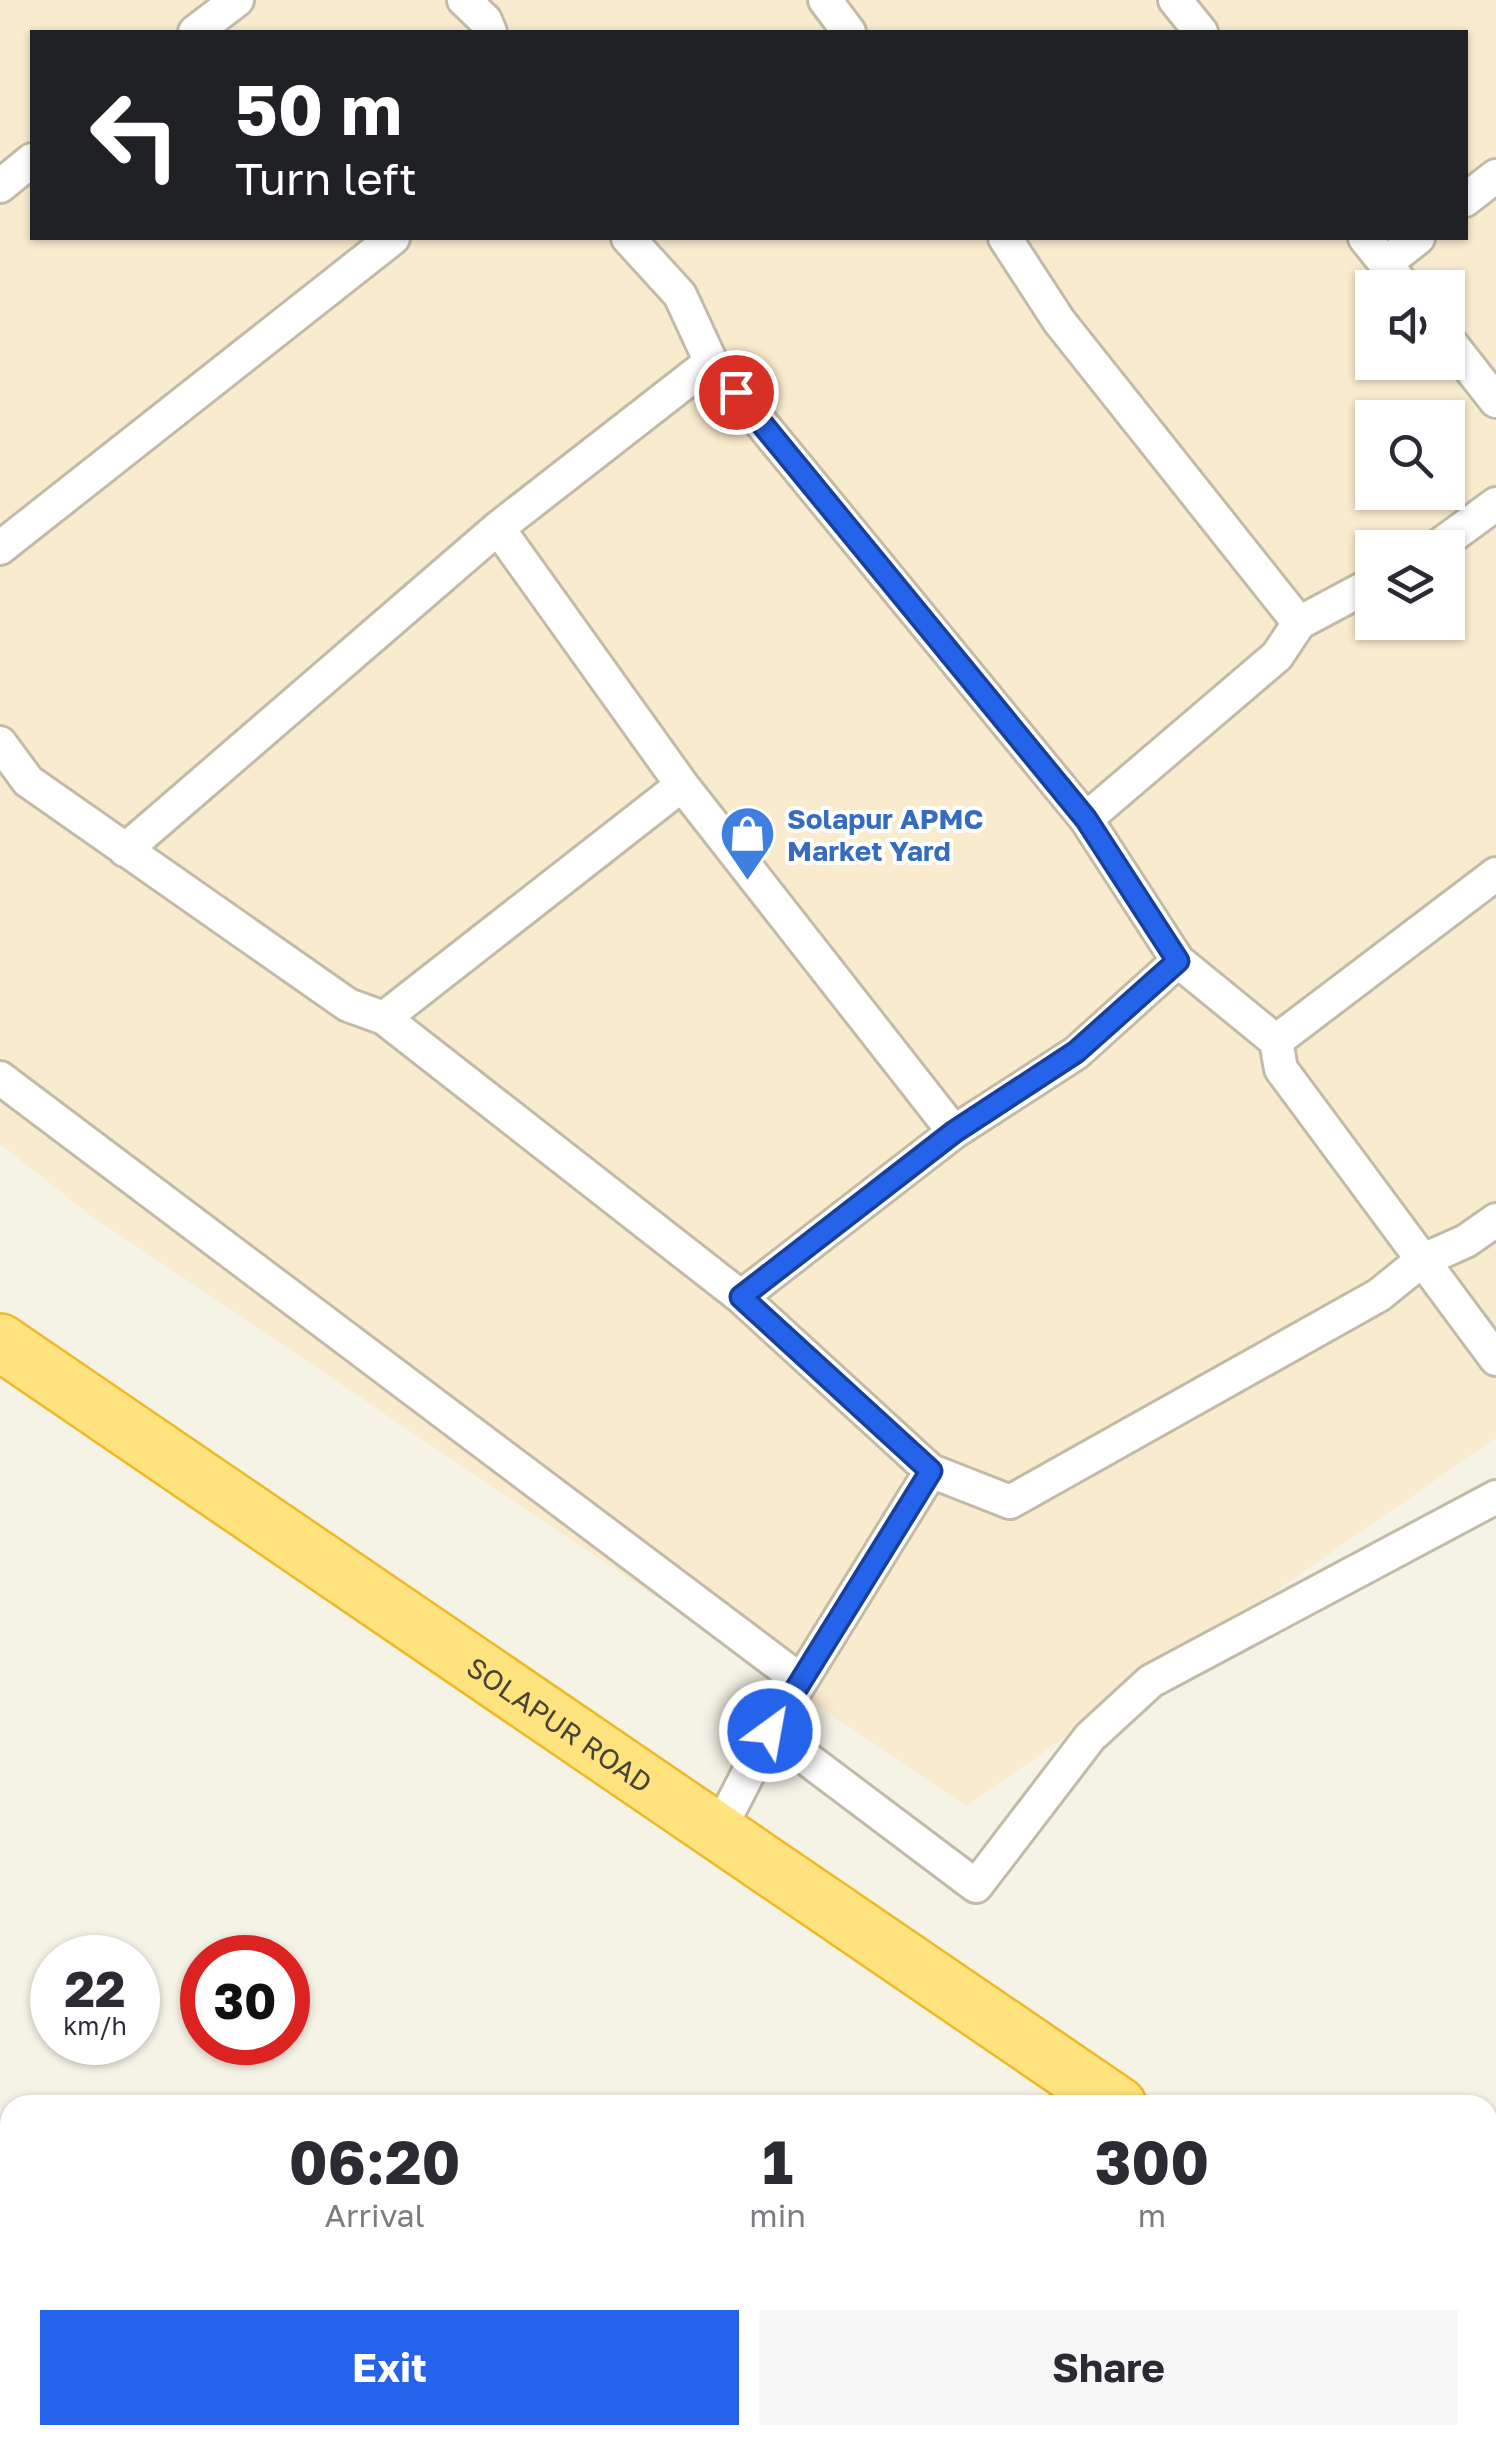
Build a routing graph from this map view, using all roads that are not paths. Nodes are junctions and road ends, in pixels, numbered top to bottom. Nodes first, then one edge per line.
1 (237, 0) edge
2 (464, 0) edge
3 (824, 0) edge
4 (1175, 0) edge
5 (199, 30) edge
6 (489, 30) edge
7 (847, 30) edge
8 (1199, 30) edge
9 (30, 162) edge
10 (1496, 176) edge
11 (0, 186) edge
12 (1468, 198) edge
13 (391, 240) edge
14 (630, 240) edge
15 (1006, 240) edge
16 (1415, 240) edge
17 (1385, 263) edge
18 (711, 362) junction
19 (1465, 362) edge
20 (1496, 401) edge
21 (1496, 504) edge
22 (498, 528) junction
23 (1461, 530) edge
24 (0, 548) edge
25 (1355, 593) edge
26 (1299, 622) junction
27 (0, 743) edge
28 (682, 785) junction
29 (1086, 819) junction
30 (125, 850) junction
31 (1496, 874) edge
32 (1178, 961) junction
33 (384, 1018) junction
34 (1276, 1041) junction
35 (0, 1078) edge
36 (954, 1132) junction
37 (1496, 1220) edge
38 (1421, 1261) junction
39 (741, 1297) junction
40 (0, 1342) edge
41 (1496, 1359) edge
42 (931, 1471) junction
43 (1496, 1497) edge
44 (801, 1681) junction
45 (770, 1731) junction
46 (718, 1832) junction
47 (1103, 2095) edge

1 - 5 street
2 - 6 street
3 - 7 street
4 - 8 street
9 - 11 street
10 - 12 street
13 - 24 street
14 - 18 street
15 - 26 street
16 - 17 street
18 - 22 street
18 - 29 street
19 - 20 street
21 - 23 street
22 - 28 street
22 - 30 street
25 - 26 street
26 - 29 street
27 - 30 street
28 - 33 street
28 - 36 street
29 - 32 street
30 - 33 street
31 - 34 street
32 - 34 street
32 - 36 street
33 - 39 street
34 - 38 street
35 - 44 street
36 - 39 street
37 - 38 street
38 - 41 street
38 - 42 street
39 - 42 street
40 - 46 highway, SOLAPUR ROAD
42 - 44 street
43 - 45 street
44 - 45 street
45 - 46 street
46 - 47 highway, SOLAPUR ROAD

